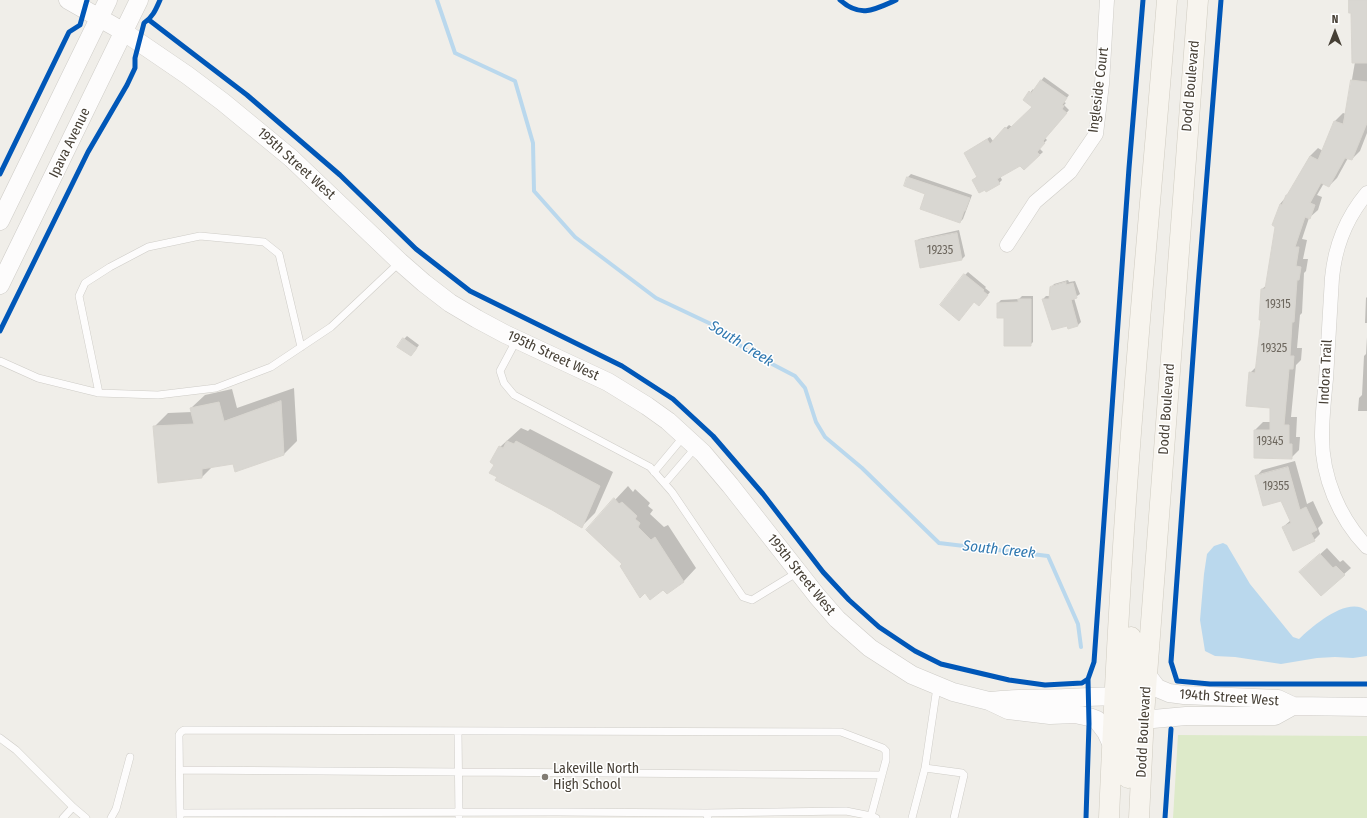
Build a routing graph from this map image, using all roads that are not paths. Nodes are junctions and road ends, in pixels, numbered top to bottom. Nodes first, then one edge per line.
1 (68, 0) edge
2 (108, 0) edge
3 (139, 0) edge
4 (1107, 0) edge
5 (1166, 0) edge
6 (1198, 0) edge
7 (100, 18) junction
8 (124, 32) junction
9 (1367, 193) edge
10 (0, 221) edge
11 (1007, 245) dead end
12 (400, 262) junction
13 (0, 285) edge
14 (517, 339) junction
15 (301, 347) junction
16 (0, 361) edge
17 (99, 393) junction
18 (690, 442) junction
19 (1129, 462) junction
20 (654, 472) junction
21 (665, 483) junction
22 (1367, 547) edge
23 (798, 572) junction
24 (1147, 675) junction
25 (937, 685) junction
26 (1114, 697) junction
27 (989, 701) junction
28 (1293, 706) junction
29 (1367, 707) edge
30 (1144, 715) junction
31 (458, 731) junction
32 (0, 738) edge
33 (1112, 745) junction
34 (130, 757) dead end
35 (926, 768) junction
36 (180, 770) junction
37 (459, 772) junction
38 (882, 775) junction
39 (73, 807) junction
40 (459, 815) edge
41 (180, 816) edge
42 (707, 816) edge
43 (872, 817) edge
44 (63, 818) edge
45 (86, 818) edge
46 (111, 818) edge
47 (912, 818) edge
48 (954, 818) edge
49 (1109, 818) edge
50 (1127, 818) edge
51 (1139, 818) edge

1 - 7 street, 195th Street West
2 - 7 street, Ipava Avenue
3 - 8 street, Ipava Avenue
4 - 11 street, Ingleside Court
5 - 19 main road
6 - 24 main road, Dodd Boulevard
7 - 8 street, 195th Street West
7 - 10 street, Ipava Avenue
8 - 12 street, 195th Street West
8 - 13 street, Ipava Avenue
9 - 22 street, Indora Trail
12 - 14 street, 195th Street West
12 - 15 lane
14 - 18 street, 195th Street West
14 - 20 lane
15 - 17 lane
15 - 17 lane
16 - 17 lane
18 - 20 lane
18 - 21 lane
18 - 23 street, 195th Street West
19 - 26 main road
19 - 30 main road
20 - 21 lane
21 - 23 lane
23 - 25 street, 195th Street West
24 - 28 street, 194th Street West
24 - 30 main road, Dodd Boulevard
25 - 27 street, 195th Street West
25 - 35 lane
26 - 27 street, 195th Street West
26 - 33 main road
26 - 50 main road
27 - 33 street, 195th Street West
28 - 29 street, 194th Street West
28 - 30 street, 194th Street West
30 - 51 main road, Dodd Boulevard
31 - 36 lane
31 - 37 lane
31 - 38 lane
32 - 39 lane
33 - 49 main road
34 - 46 lane
35 - 47 lane
35 - 48 lane
36 - 37 lane
36 - 41 lane
37 - 38 lane
37 - 40 lane
38 - 43 lane
39 - 44 lane
39 - 45 lane
40 - 41 lane
40 - 42 lane
42 - 43 lane

